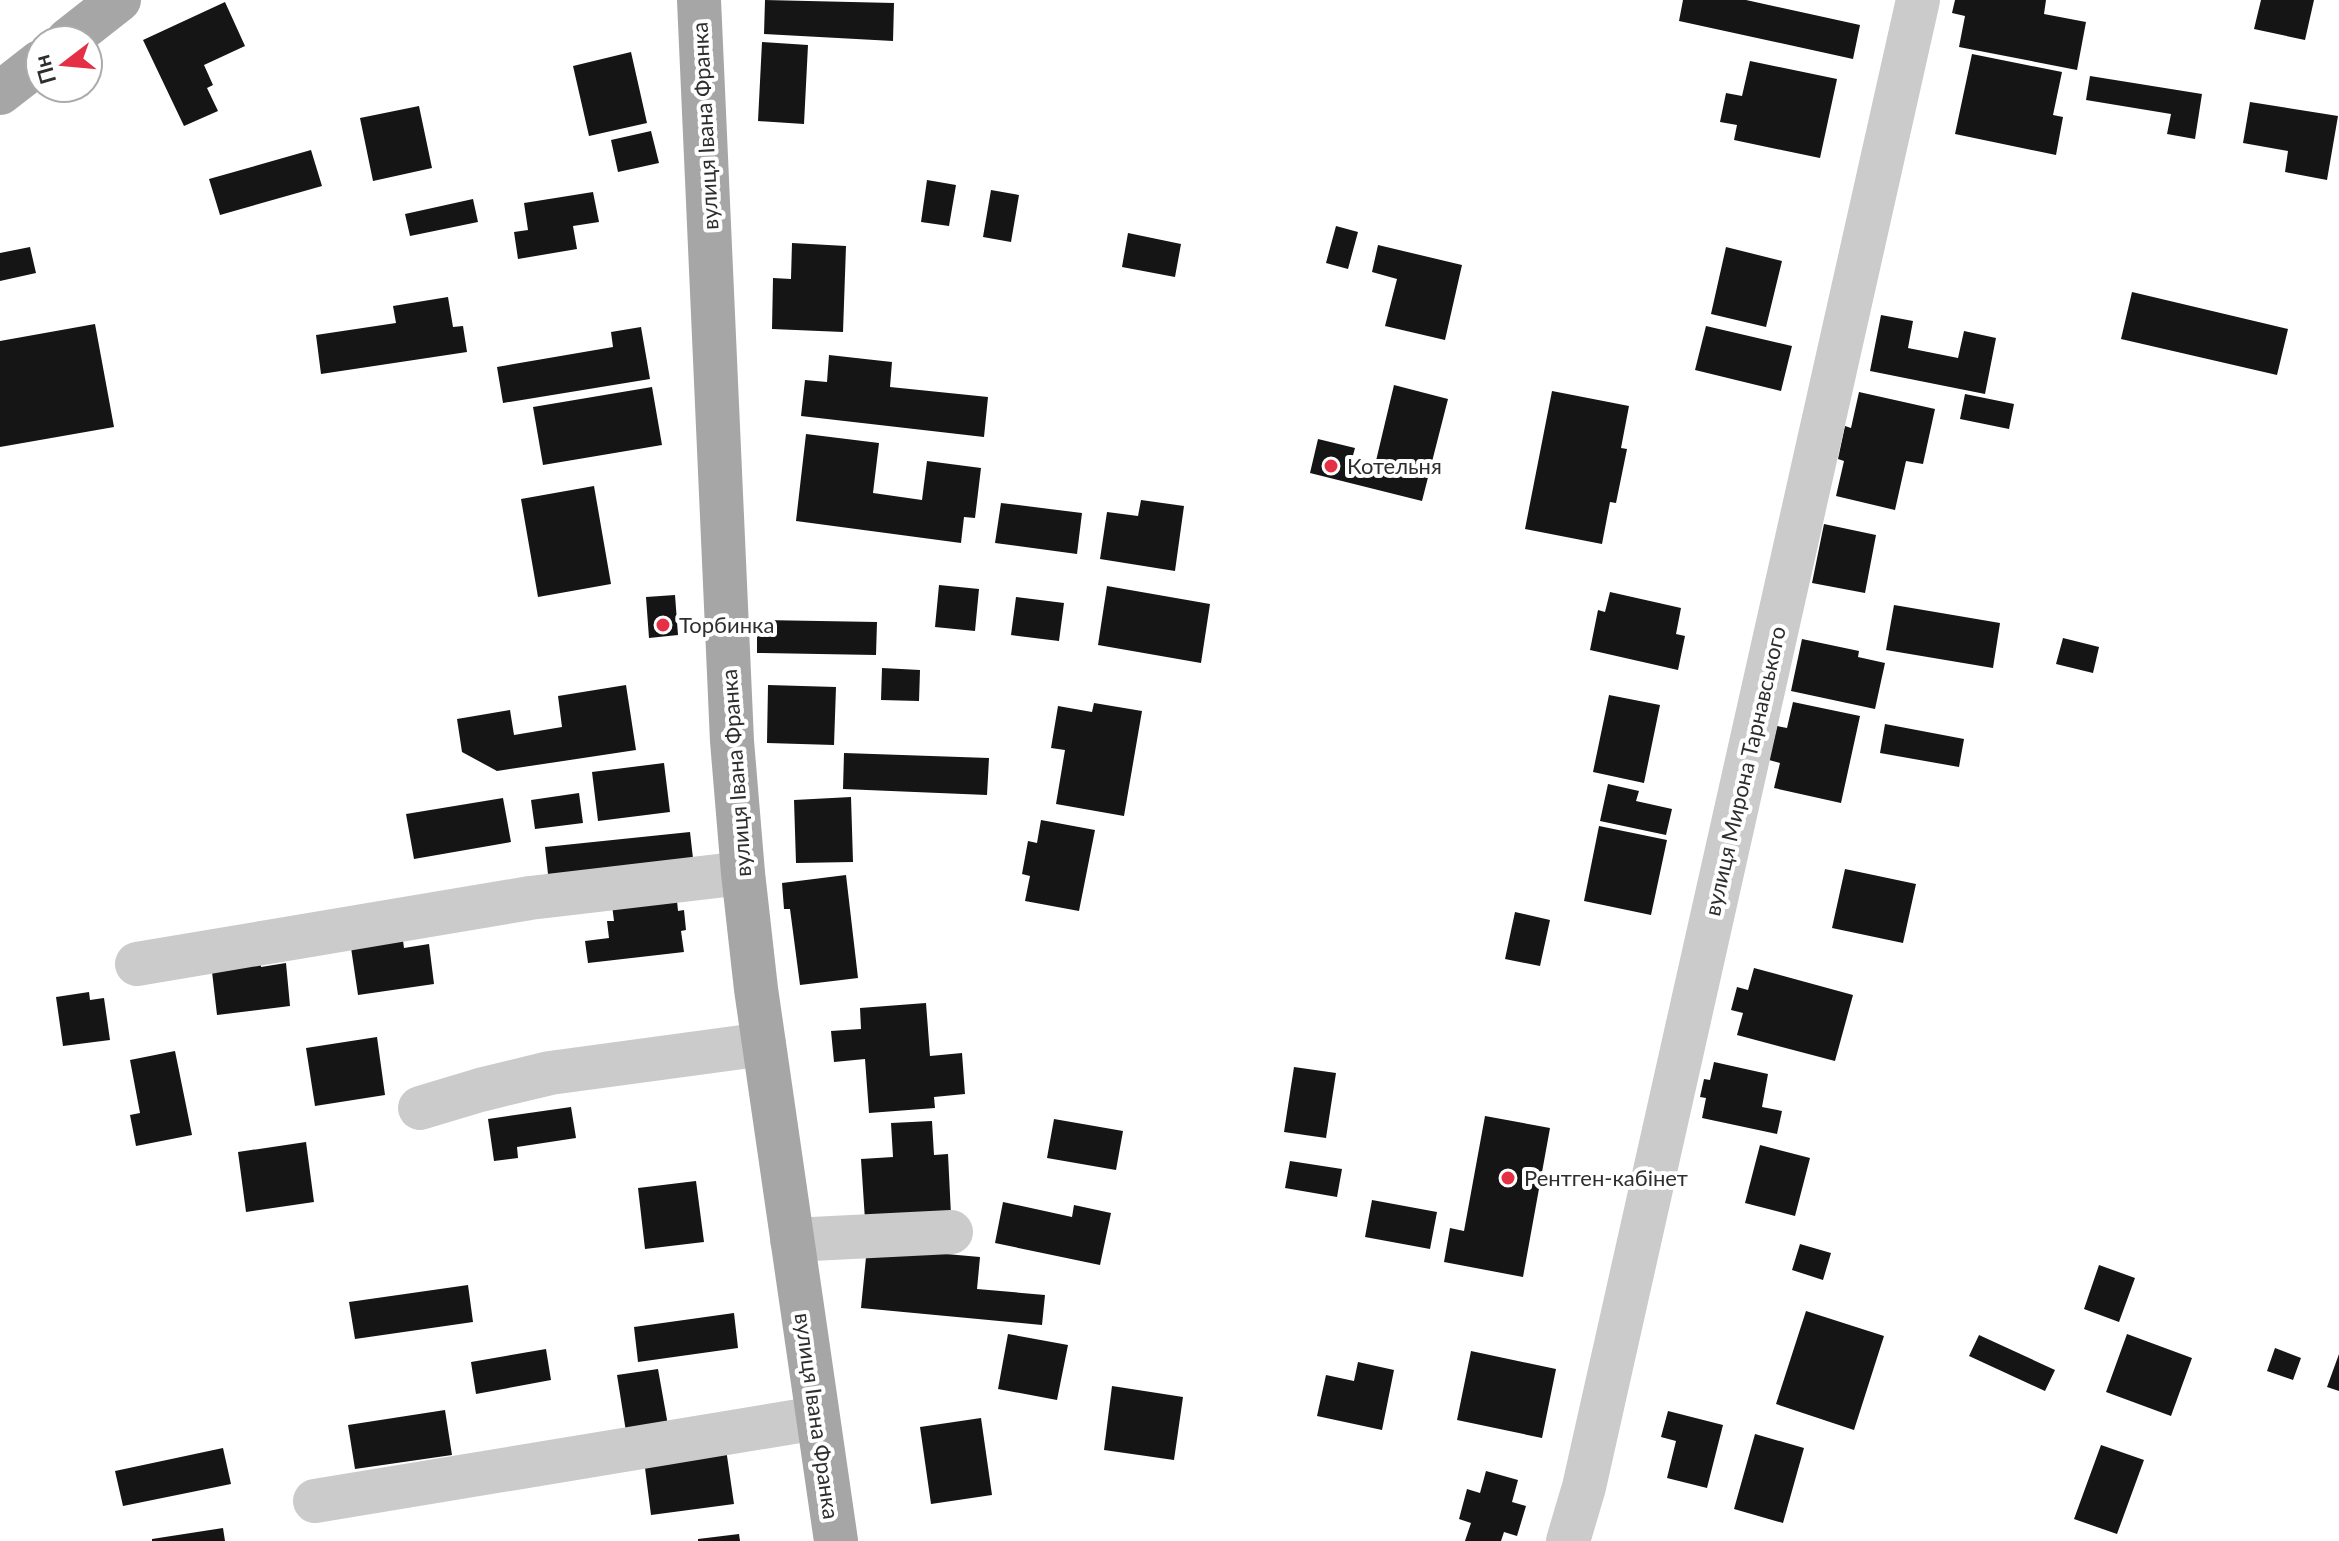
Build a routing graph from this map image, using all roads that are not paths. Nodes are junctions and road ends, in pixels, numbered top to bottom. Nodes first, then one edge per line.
1 (119, 0) edge
2 (699, 0) edge
3 (1918, 0) edge
4 (88, 24) edge
5 (24, 74) edge
6 (0, 93) edge
7 (743, 873) junction
8 (137, 964) dead end
9 (764, 1044) junction
10 (420, 1108) dead end
11 (951, 1232) dead end
12 (792, 1240) junction
13 (817, 1418) junction
14 (315, 1501) dead end
15 (836, 1541) edge
16 (1568, 1541) edge

1 - 4 main road
2 - 7 main road, вулиця Івана Франка
3 - 16 street, вулиця Мирона Тарнавського
5 - 6 main road
7 - 8 street
7 - 9 main road, вулиця Івана Франка
9 - 10 street
9 - 12 main road, вулиця Івана Франка
11 - 12 street
12 - 13 main road, вулиця Івана Франка
13 - 14 street
13 - 15 main road, вулиця Івана Франка

